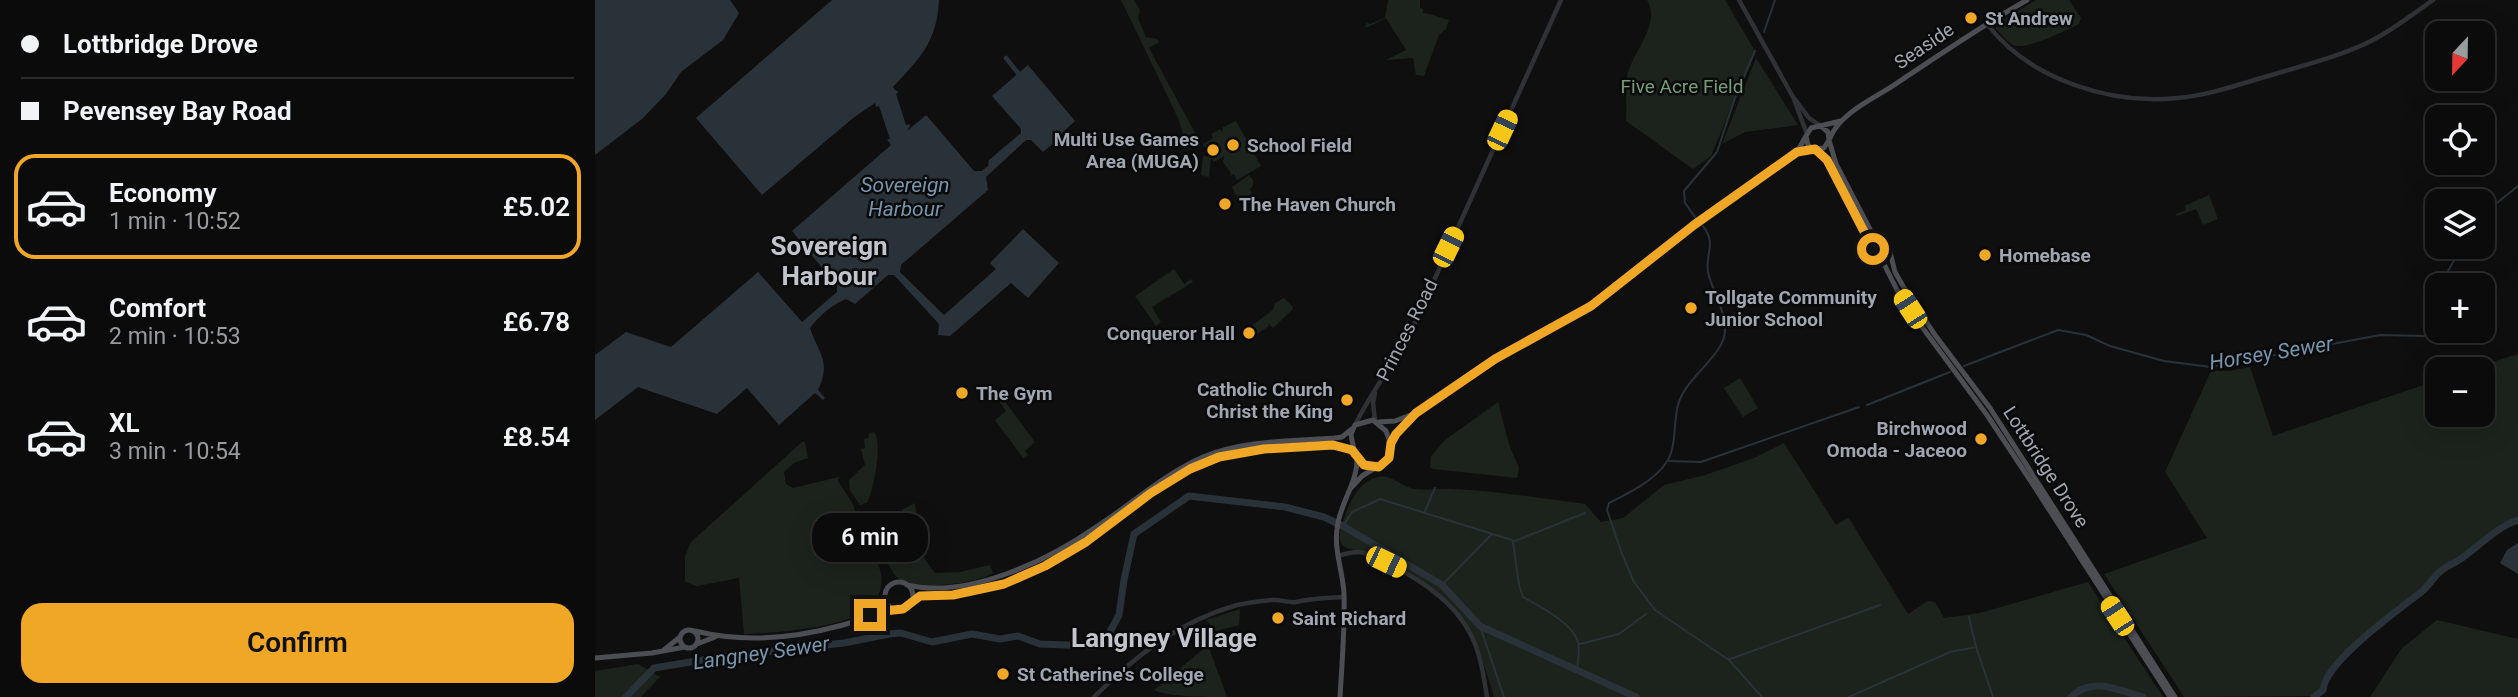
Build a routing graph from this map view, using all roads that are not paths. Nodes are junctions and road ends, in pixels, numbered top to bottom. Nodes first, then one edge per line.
1 (1561, 0) edge
2 (1739, 0) edge
3 (2027, 0) edge
4 (2433, 0) edge
5 (1987, 24) junction
6 (1793, 97) junction
7 (1841, 121) junction
8 (1821, 126) junction
9 (1806, 135) junction
10 (1830, 139) junction
11 (1815, 149) junction
12 (1797, 152) junction
13 (1884, 244) junction
14 (1873, 251) junction
15 (1890, 255) junction
16 (1880, 261) junction
17 (1375, 392) junction
18 (1416, 413) junction
19 (1377, 422) junction
20 (1354, 427) junction
21 (1391, 443) junction
22 (1357, 455) junction
23 (1375, 468) junction
24 (1347, 493) junction
25 (1338, 556) junction
26 (907, 585) junction
27 (885, 596) junction
28 (1344, 597) junction
29 (912, 601) junction
30 (896, 609) junction
31 (870, 615) junction
32 (695, 631) junction
33 (680, 637) junction
34 (715, 637) junction
35 (697, 644) junction
36 (685, 647) junction
37 (664, 650) junction
38 (595, 658) edge
39 (1094, 697) edge
40 (1341, 697) edge
41 (1487, 697) edge
42 (2170, 697) edge
43 (2175, 697) edge

1 - 17 street, Princes Road
2 - 6 street
3 - 5 main road, Seaside
4 - 5 street
5 - 7 main road, Seaside
6 - 8 street
6 - 9 street
7 - 8 main road, Seaside
7 - 10 main road, Seaside
8 - 9 main road
8 - 10 main road
9 - 11 main road
9 - 12 main road
10 - 11 main road
10 - 13 main road
11 - 12 main road
11 - 14 main road
12 - 18 main road
13 - 14 main road
13 - 15 main road
14 - 16 main road
15 - 16 main road
15 - 43 main road, Lottbridge Drove
16 - 42 main road, Lottbridge Drove
17 - 19 street, Princes Road
17 - 20 street, Princes Road
18 - 19 main road
18 - 21 main road
19 - 20 main road
19 - 21 main road
20 - 22 main road
20 - 26 main road
21 - 23 main road
22 - 23 main road
22 - 24 main road
22 - 29 main road
23 - 24 main road
24 - 25 main road
25 - 28 main road
25 - 41 street
26 - 27 main road
26 - 29 main road
27 - 30 main road
27 - 31 main road
28 - 39 street
28 - 40 main road
29 - 30 main road
30 - 31 main road
31 - 34 main road
32 - 33 main road
32 - 34 main road
32 - 35 main road
33 - 36 main road
33 - 37 main road
34 - 35 main road
35 - 36 main road
36 - 37 main road
37 - 38 main road

